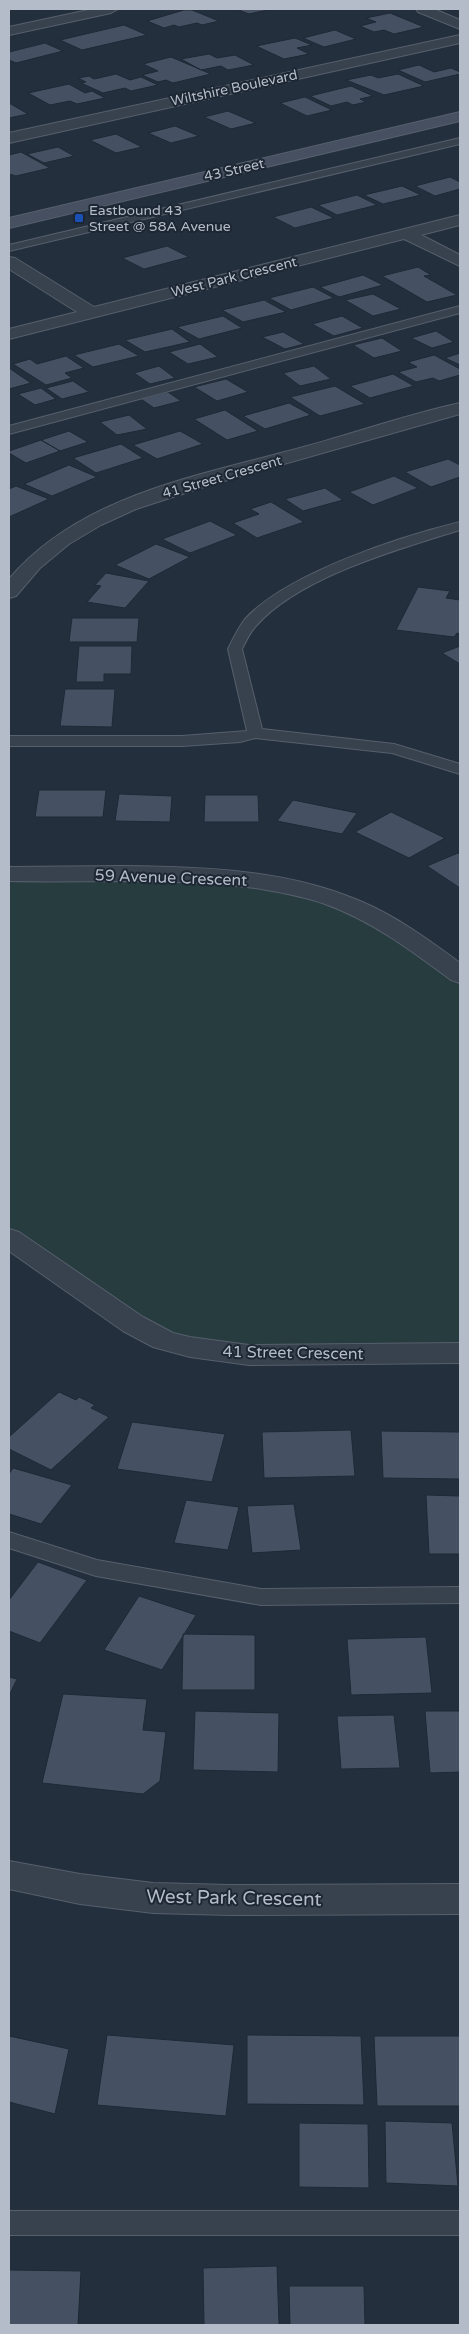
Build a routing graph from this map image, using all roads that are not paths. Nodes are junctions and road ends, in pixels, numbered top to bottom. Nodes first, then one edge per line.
1 (111, 9) edge
2 (423, 9) edge
3 (460, 25) edge
4 (9, 31) edge
5 (460, 39) edge
6 (460, 117) edge
7 (9, 138) edge
8 (460, 141) edge
9 (460, 220) edge
10 (9, 223) edge
11 (407, 234) junction
12 (9, 248) edge
13 (460, 261) edge
14 (9, 262) edge
15 (460, 309) edge
16 (91, 313) junction
17 (9, 334) edge
18 (460, 408) edge
19 (9, 430) edge
20 (460, 526) edge
21 (9, 592) edge
22 (255, 733) junction
23 (9, 741) edge
24 (460, 769) edge
25 (9, 874) edge
26 (460, 975) edge
27 (9, 1238) edge
28 (460, 1352) edge
29 (9, 1540) edge
30 (460, 1595) edge
31 (9, 1875) edge
32 (460, 1899) edge
33 (460, 2222) edge
34 (9, 2223) edge

1 - 4 street
2 - 3 street
5 - 7 street, Wiltshire Boulevard
6 - 10 street, 43 Street
8 - 12 lane
9 - 11 street, West Park Crescent
11 - 13 street
11 - 16 street, West Park Crescent
14 - 16 street
15 - 19 lane
16 - 17 street, West Park Crescent
18 - 21 street, 41 Street Crescent
20 - 22 lane
22 - 23 lane
22 - 24 lane
25 - 26 street, 59 Avenue Crescent
27 - 28 street, 41 Street Crescent
29 - 30 lane
31 - 32 street, West Park Crescent
33 - 34 lane

